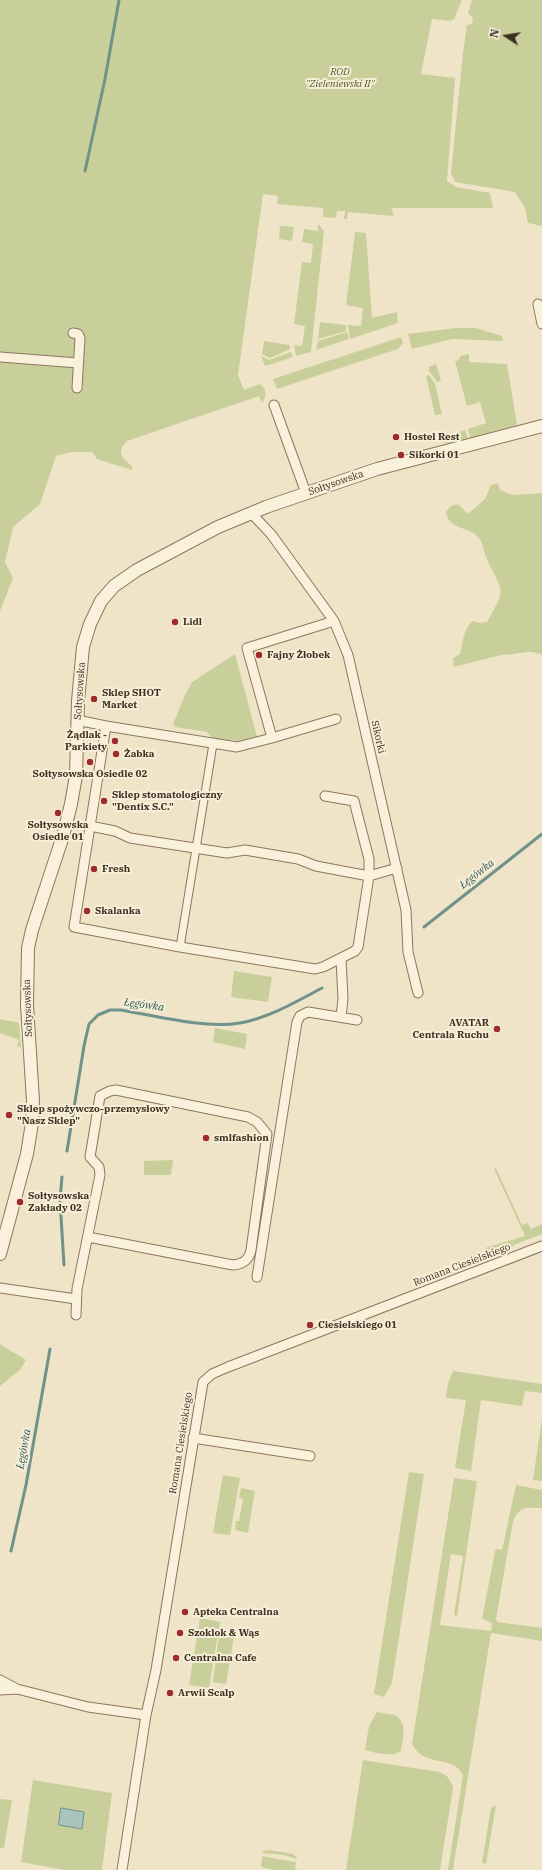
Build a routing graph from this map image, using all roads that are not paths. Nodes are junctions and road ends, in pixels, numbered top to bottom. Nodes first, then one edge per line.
1 (538, 304) dead end
2 (542, 324) edge
3 (73, 333) dead end
4 (0, 357) edge
5 (78, 364) junction
6 (76, 388) dead end
7 (274, 405) dead end
8 (542, 426) edge
9 (306, 493) junction
10 (251, 513) junction
11 (334, 621) junction
12 (336, 719) dead end
13 (77, 720) junction
14 (106, 726) junction
15 (272, 738) junction
16 (213, 744) junction
17 (325, 796) dead end
18 (90, 826) junction
19 (196, 848) junction
20 (396, 868) junction
21 (370, 876) junction
22 (180, 947) junction
23 (341, 959) junction
24 (418, 993) dead end
25 (341, 1017) junction
26 (357, 1020) dead end
27 (88, 1237) junction
28 (542, 1246) edge
29 (0, 1254) edge
30 (258, 1277) dead end
31 (0, 1288) edge
32 (76, 1299) junction
33 (76, 1315) dead end
34 (193, 1438) junction
35 (310, 1456) dead end
36 (0, 1680) edge
37 (17, 1689) junction
38 (0, 1690) edge
39 (146, 1715) junction
40 (122, 1870) edge

1 - 2 street
3 - 5 street
4 - 5 street
5 - 6 street
7 - 9 street
8 - 9 street, Sołtysowska
9 - 10 street, Sołtysowska
10 - 11 street, Sikorki
10 - 13 street, Sołtysowska
11 - 15 street
11 - 20 street, Sikorki
12 - 15 street
13 - 14 street
13 - 29 street, Sołtysowska
14 - 16 street
14 - 18 street
15 - 16 street
16 - 19 street
17 - 21 street
18 - 19 street
18 - 22 street
19 - 21 street
19 - 22 street
20 - 21 street
20 - 24 street, Sikorki
21 - 23 street
22 - 23 street
23 - 25 street
25 - 26 street
25 - 30 street
27 - 27 street
27 - 32 street
28 - 34 street, Romana Ciesielskiego
31 - 32 street
32 - 33 street
34 - 35 street
34 - 39 street, Romana Ciesielskiego
36 - 37 street
37 - 38 street
37 - 39 street
39 - 40 street, Romana Ciesielskiego

